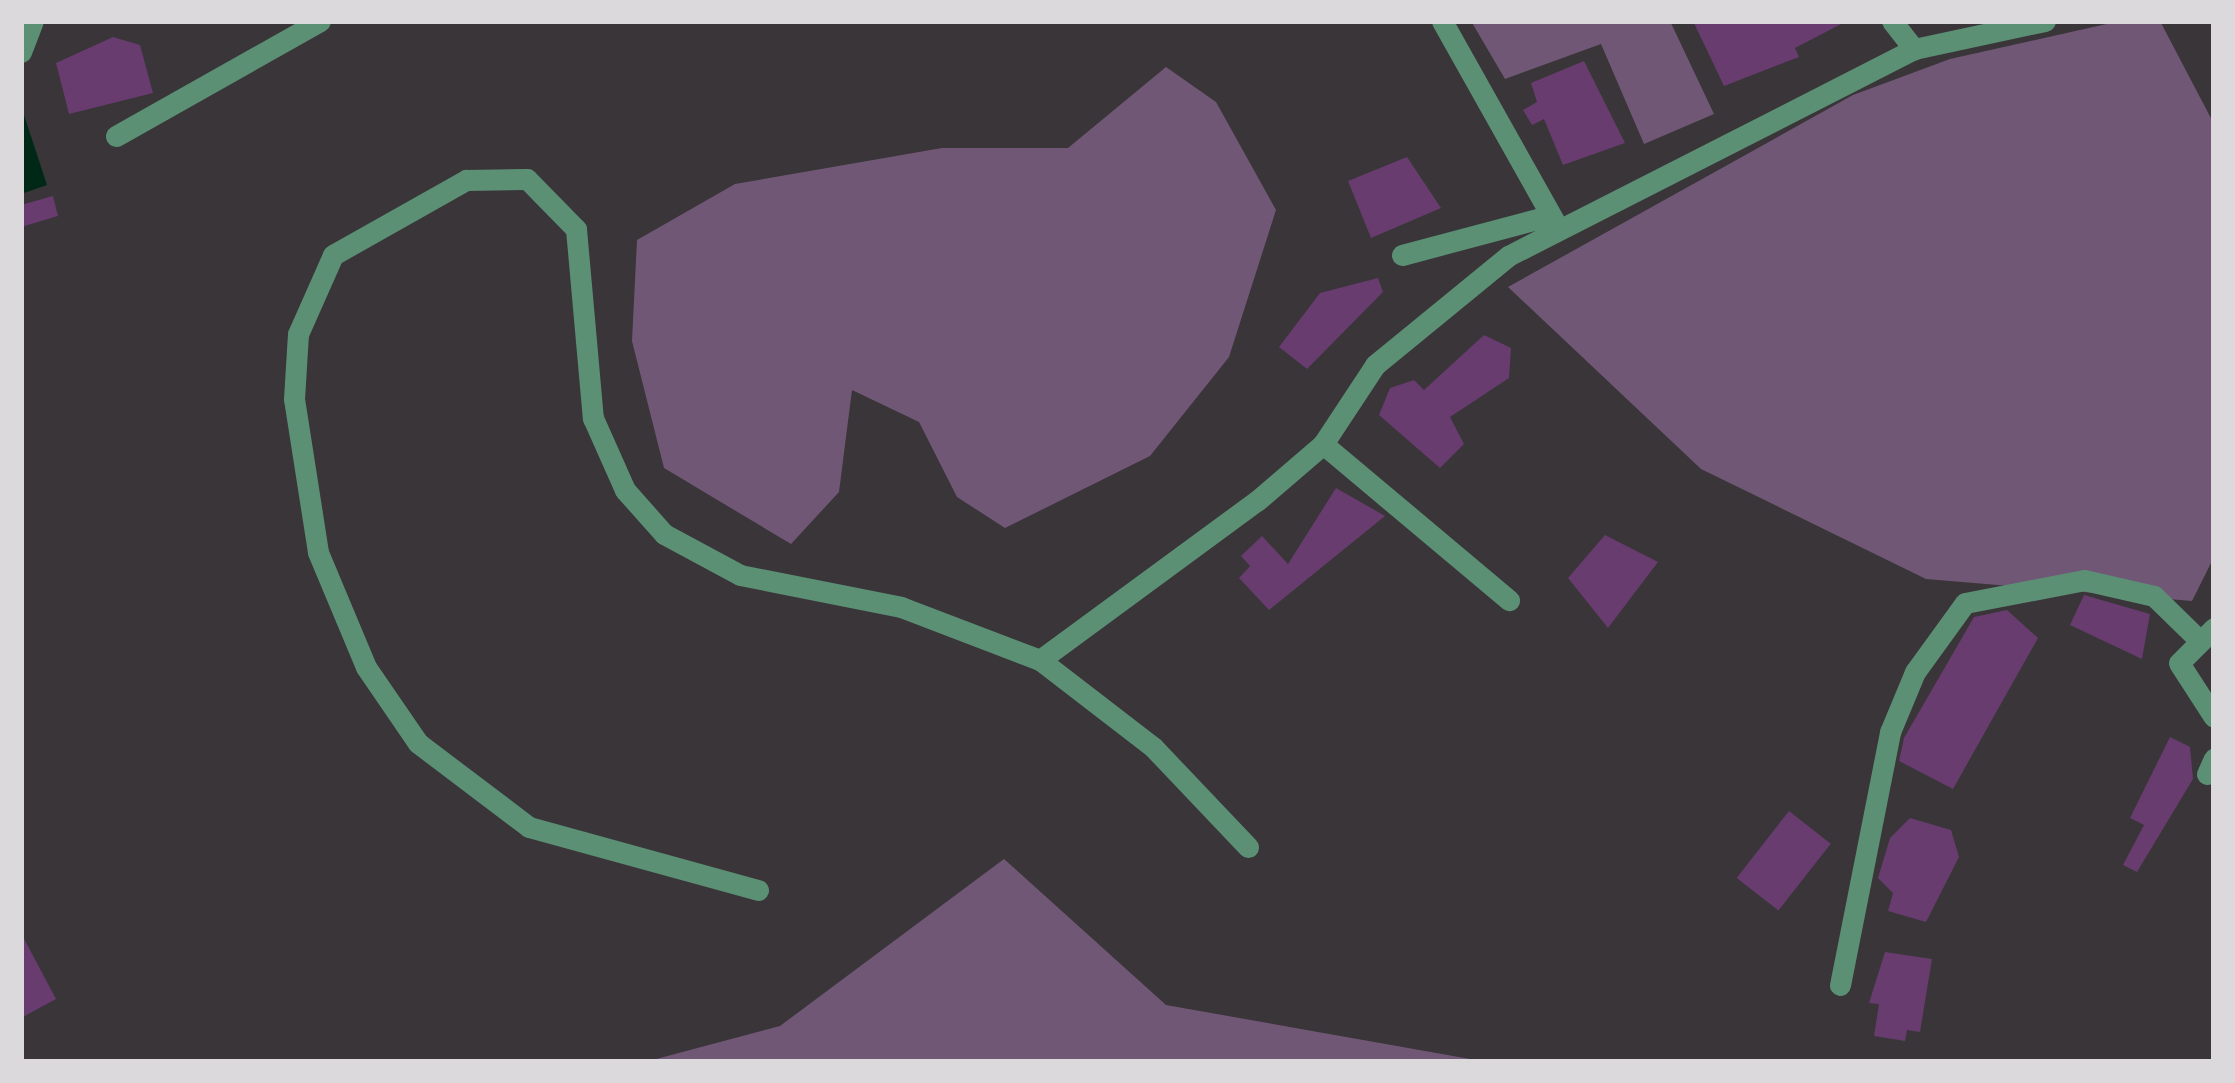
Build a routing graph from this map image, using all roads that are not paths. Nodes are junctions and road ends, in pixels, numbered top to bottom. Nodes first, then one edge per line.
1 (33, 21) edge
2 (320, 21) edge
3 (1442, 21) edge
4 (1892, 21) edge
5 (2045, 21) edge
6 (297, 28) edge
7 (1914, 49) junction
8 (24, 62) edge
9 (116, 136) dead end
10 (1554, 222) junction
11 (1402, 255) dead end
12 (1323, 444) junction
13 (1509, 600) dead end
14 (2206, 633) edge
15 (1040, 660) junction
16 (2214, 717) edge
17 (1248, 847) dead end
18 (758, 890) dead end
19 (1840, 985) dead end

1 - 8 street
2 - 6 street
3 - 10 street
4 - 7 street
5 - 7 street
6 - 9 street
7 - 10 street
10 - 11 street
10 - 12 street
12 - 13 street
12 - 15 street
14 - 16 street
14 - 19 street
15 - 17 street
15 - 18 street

